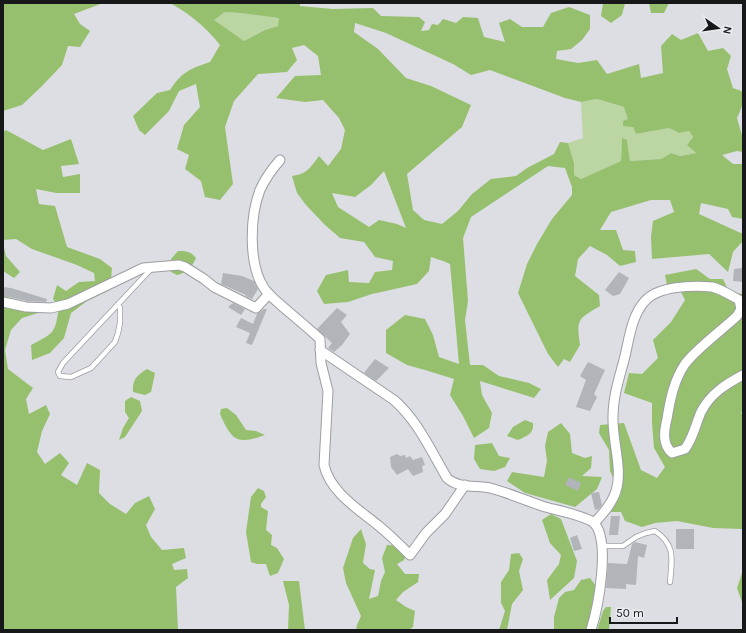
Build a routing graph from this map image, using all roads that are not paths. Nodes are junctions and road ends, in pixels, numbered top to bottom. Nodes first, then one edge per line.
1 (280, 160) dead end
2 (152, 267) junction
3 (269, 294) junction
4 (3, 302) edge
5 (118, 304) junction
6 (320, 350) junction
7 (743, 375) edge
8 (465, 485) junction
9 (594, 523) junction
10 (601, 546) junction
11 (670, 582) dead end
12 (591, 630) edge

1 - 3 street
2 - 3 street
2 - 4 street
2 - 5 lane
3 - 6 street
5 - 5 lane
6 - 8 street
6 - 8 street
7 - 9 street
8 - 9 street
9 - 10 street
10 - 11 lane
10 - 12 street

